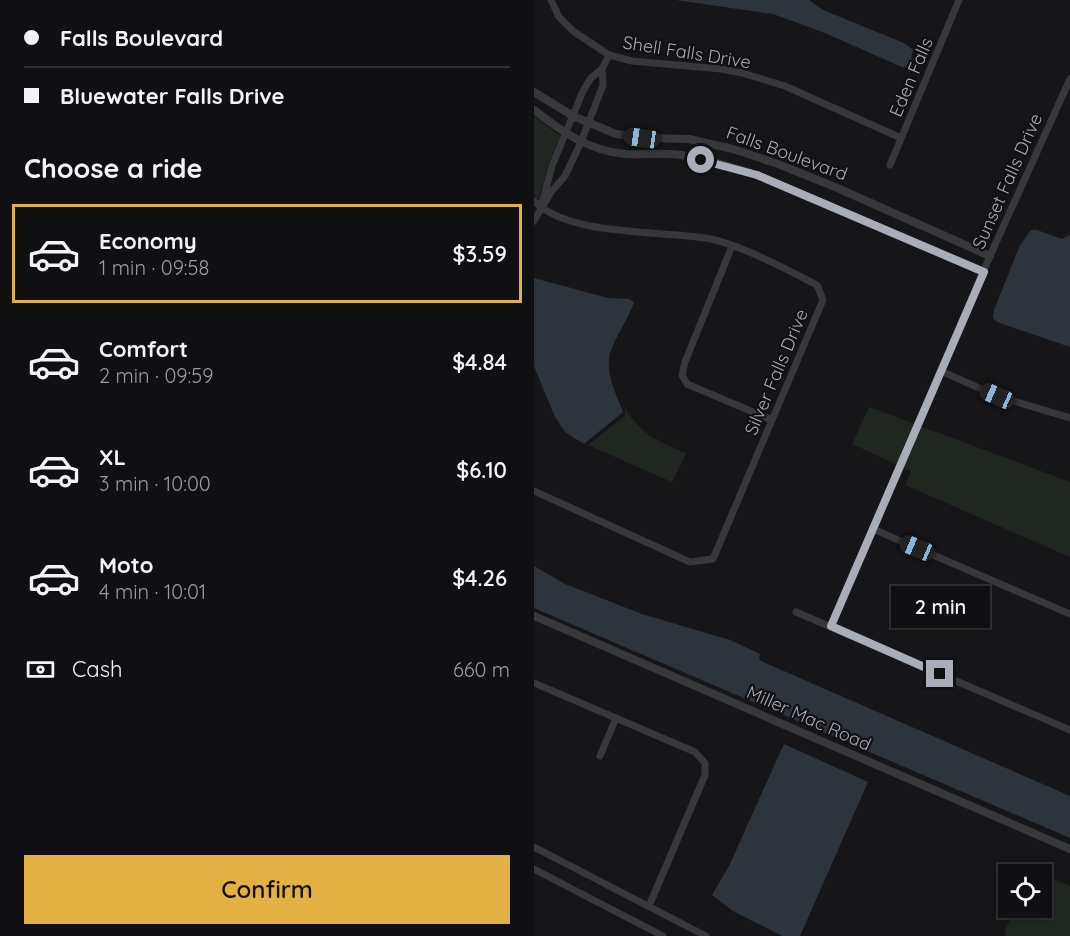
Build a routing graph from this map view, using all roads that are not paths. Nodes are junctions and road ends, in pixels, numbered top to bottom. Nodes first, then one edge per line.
1 (551, 0) edge
2 (958, 0) edge
3 (609, 55) junction
4 (602, 69) junction
5 (1070, 80) edge
6 (534, 92) edge
7 (534, 110) edge
8 (573, 116) junction
9 (588, 124) junction
10 (565, 134) junction
11 (902, 138) junction
12 (581, 142) junction
13 (890, 165) dead end
14 (534, 201) edge
15 (537, 208) edge
16 (534, 221) edge
17 (732, 246) junction
18 (990, 256) junction
19 (984, 272) junction
20 (941, 371) junction
21 (1070, 418) edge
22 (772, 420) junction
23 (534, 491) edge
24 (873, 529) junction
25 (796, 612) dead end
26 (1070, 614) edge
27 (534, 616) edge
28 (831, 626) junction
29 (534, 683) edge
30 (616, 718) junction
31 (1070, 730) edge
32 (600, 756) dead end
33 (534, 847) edge
34 (1070, 849) edge
35 (534, 869) edge
36 (649, 906) junction
37 (663, 936) edge
38 (706, 936) edge

1 - 3 street, Shell Falls Drive
2 - 11 street, Eden Falls
3 - 4 street
3 - 11 street, Shell Falls Drive
4 - 8 street
4 - 9 street
5 - 18 street, Sunset Falls Drive
6 - 8 street, Falls Boulevard
7 - 10 street, Falls Boulevard
8 - 9 street, Falls Boulevard
8 - 10 street
9 - 12 street
9 - 18 street, Falls Boulevard
10 - 12 street, Falls Boulevard
10 - 15 street
11 - 13 street, Eden Falls
12 - 15 street
12 - 19 street, Falls Boulevard
14 - 15 street
15 - 16 street
15 - 17 street, Silver Falls Drive
17 - 22 street, Silver Falls Drive
17 - 22 street
18 - 19 street, Sunset Falls Drive
19 - 20 street, Sunset Falls Drive
20 - 21 street
20 - 24 street, Sunset Falls Drive
22 - 23 street, Silver Falls Drive
24 - 26 street
24 - 28 street, Sunset Falls Drive
25 - 28 street
27 - 34 street, Miller Mac Road
28 - 31 street
29 - 30 street
30 - 32 street
30 - 36 street
33 - 36 street
35 - 37 street
36 - 38 street

